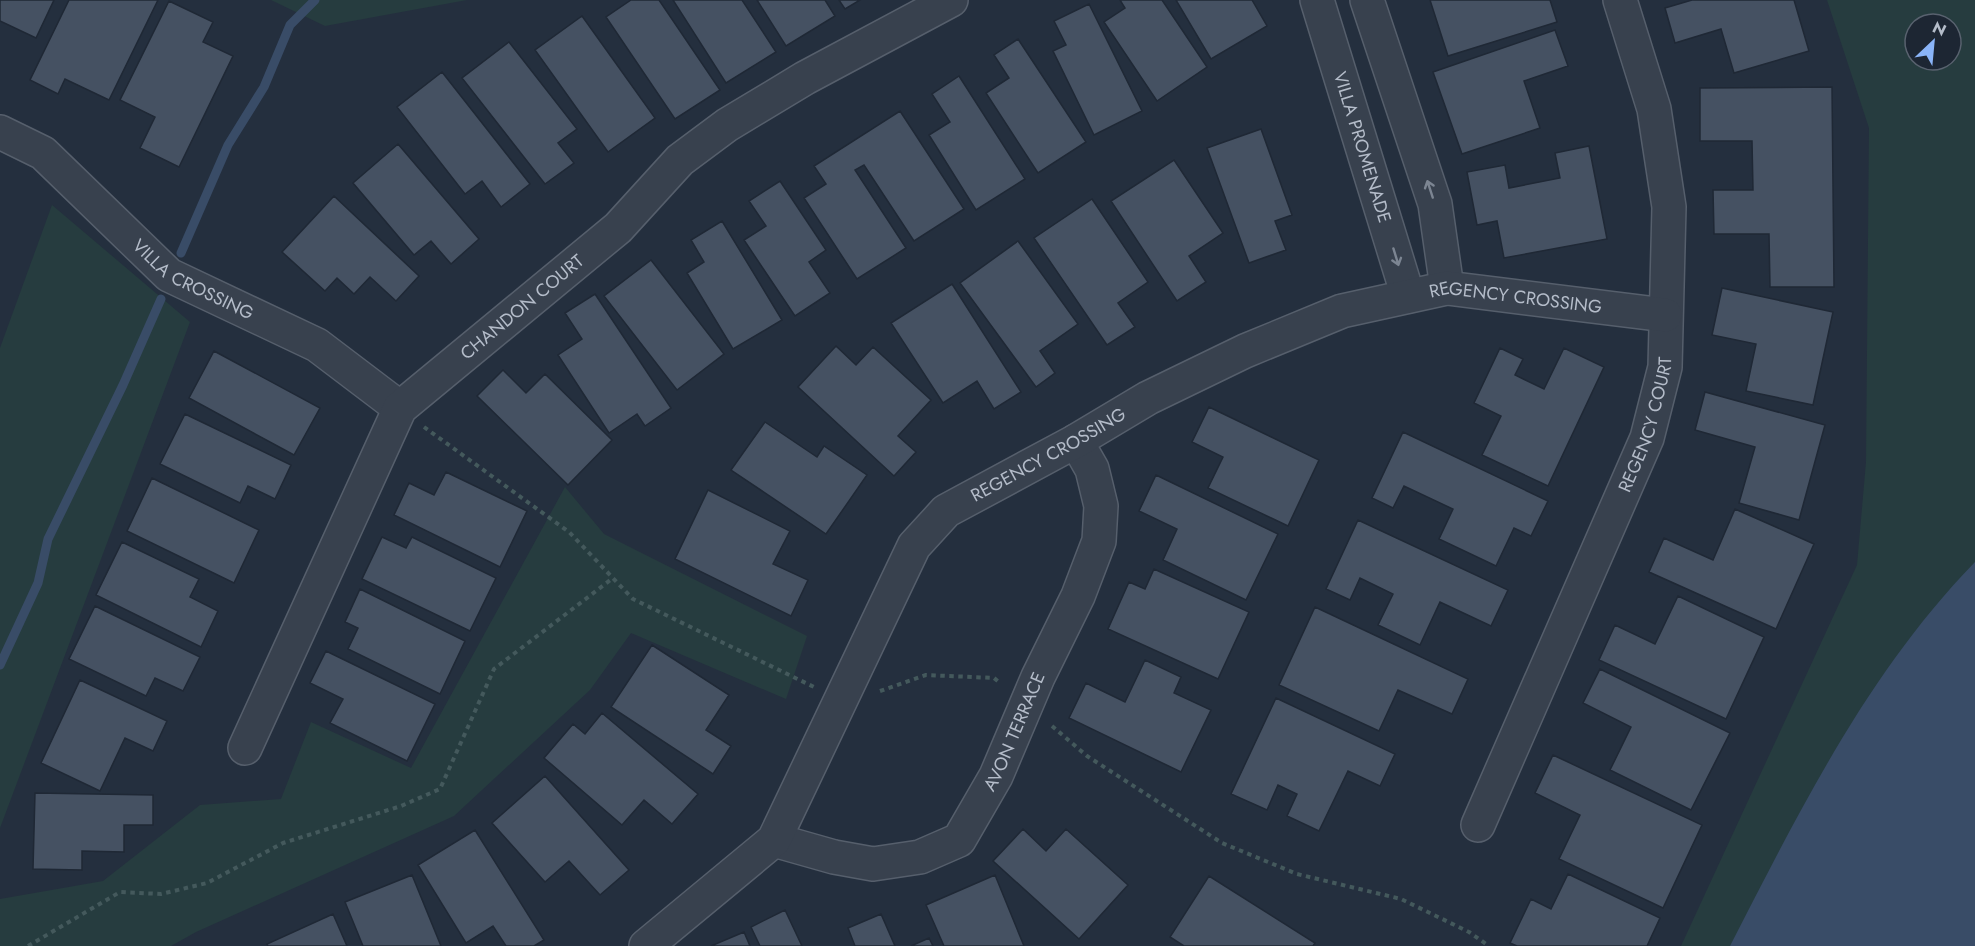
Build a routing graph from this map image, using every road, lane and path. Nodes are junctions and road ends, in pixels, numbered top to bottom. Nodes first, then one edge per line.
1 (951, 0) edge
2 (1317, 0) edge
3 (1367, 0) edge
4 (1620, 0) edge
5 (0, 132) edge
6 (1447, 288) junction
7 (1408, 296) junction
8 (1665, 315) junction
9 (400, 408) junction
10 (1076, 441) junction
11 (613, 578) junction
12 (841, 700) junction
13 (1027, 704) junction
14 (245, 748) dead end
15 (1478, 825) dead end
16 (774, 840) junction
17 (28, 946) edge
18 (646, 946) edge
19 (1489, 946) edge

1 - 9 street, CHANDON COURT
2 -> 7 street, VILLA PROMENADE
6 -> 3 street
4 - 8 street, REGENCY COURT
5 - 9 street, VILLA CROSSING
6 - 7 street, REGENCY CROSSING
6 - 8 street, REGENCY CROSSING
7 - 10 street, REGENCY CROSSING
8 - 15 street, REGENCY COURT
9 - 11 path
9 - 14 street, CHANDON COURT
10 - 12 street, REGENCY CROSSING
10 - 13 street, AVON TERRACE
11 - 12 path
11 - 17 path
12 - 13 path
12 - 16 street, REGENCY CROSSING
13 - 16 street, AVON TERRACE
13 - 19 path
16 - 18 street, REGENCY CROSSING

